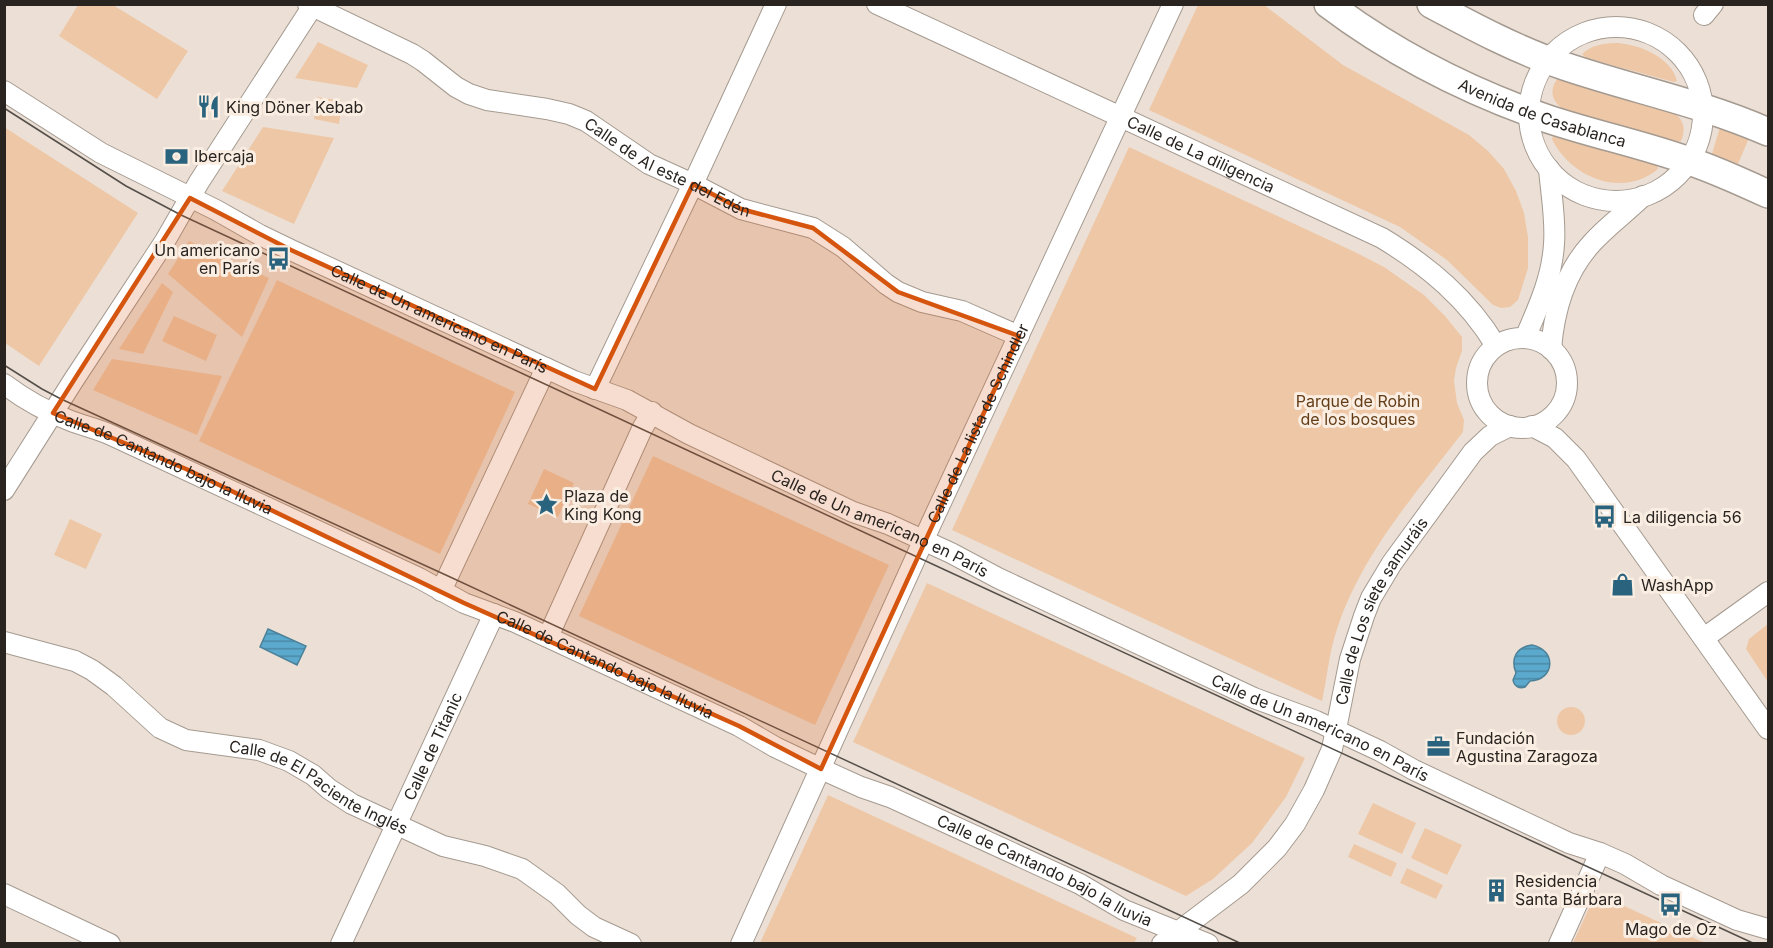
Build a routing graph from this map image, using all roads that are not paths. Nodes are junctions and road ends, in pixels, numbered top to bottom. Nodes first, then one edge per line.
1 (776, 4) edge
2 (877, 4) edge
3 (1173, 4) edge
4 (1328, 4) edge
5 (1431, 4) edge
6 (312, 5) edge
7 (1547, 60) junction
8 (4, 91) edge
9 (1702, 106) junction
10 (1529, 112) junction
11 (1120, 117) junction
12 (1768, 132) edge
13 (1689, 161) junction
14 (1549, 169) junction
15 (693, 184) junction
16 (1768, 194) edge
17 (1643, 196) junction
18 (190, 198) junction
19 (1019, 336) junction
20 (1525, 338) junction
21 (1496, 346) junction
22 (1551, 349) junction
23 (546, 368) junction
24 (4, 384) edge
25 (595, 389) junction
26 (652, 412) junction
27 (53, 413) junction
28 (1510, 426) junction
29 (1532, 426) junction
30 (4, 490) edge
31 (924, 541) junction
32 (441, 591) junction
33 (1768, 592) edge
34 (494, 614) junction
35 (548, 637) junction
36 (1704, 638) junction
37 (4, 642) edge
38 (1768, 729) edge
39 (1337, 731) junction
40 (821, 769) junction
41 (397, 824) junction
42 (1600, 854) junction
43 (4, 894) edge
44 (1768, 929) edge
45 (1170, 937) edge
46 (83, 938) edge
47 (110, 944) edge
48 (341, 944) edge
49 (631, 944) edge
50 (741, 944) edge
51 (1208, 944) edge
52 (1559, 944) edge

1 - 15 street
2 - 11 street, Calle de La diligencia
3 - 11 street, Calle de La lista de Schindler
4 - 10 main road, Avenida de Casablanca
5 - 7 main road
6 - 15 street, Calle de Al este del Edén
6 - 18 street
7 - 9 main road
7 - 9 street
7 - 10 street
8 - 18 street, Calle de Un americano en París
9 - 12 main road
9 - 13 street
10 - 13 main road, Avenida de Casablanca
10 - 14 street
11 - 19 street, Calle de La lista de Schindler
11 - 21 street, Calle de La diligencia
13 - 16 main road, Avenida de Casablanca
13 - 17 street
14 - 17 street
14 - 20 street
15 - 19 street, Calle de Al este del Edén
15 - 25 street
17 - 22 street
18 - 23 street, Calle de Un americano en París
18 - 27 street
19 - 31 street, Calle de La lista de Schindler
20 - 21 street
20 - 22 street
21 - 28 street
22 - 29 street
23 - 25 street, Calle de Un americano en París
23 - 32 street
24 - 27 street, Calle de Cantando bajo la lluvia
25 - 26 street, Calle de Un americano en París
26 - 31 street, Calle de Un americano en París
26 - 35 street
27 - 30 street
27 - 32 street, Calle de Cantando bajo la lluvia
28 - 29 street
28 - 39 street, Calle de Los siete samuráis
29 - 36 street
31 - 39 street, Calle de Un americano en París
31 - 40 street, Calle de La lista de Schindler
32 - 34 street, Calle de Cantando bajo la lluvia
33 - 36 street
34 - 35 street, Calle de Cantando bajo la lluvia
34 - 41 street, Calle de Titanic
35 - 40 street, Calle de Cantando bajo la lluvia
36 - 38 street
37 - 41 street, Calle de El Paciente Inglés
39 - 42 street, Calle de Un americano en París
39 - 45 street, Calle de Los siete samuráis
40 - 45 street, Calle de Cantando bajo la lluvia
40 - 50 street, Calle de La lista de Schindler
41 - 48 street, Calle de Titanic
41 - 49 street, Calle de El Paciente Inglés
42 - 44 street, Calle de Un americano en París
42 - 52 street
43 - 46 street
45 - 51 street, Calle de Cantando bajo la lluvia
46 - 47 street

